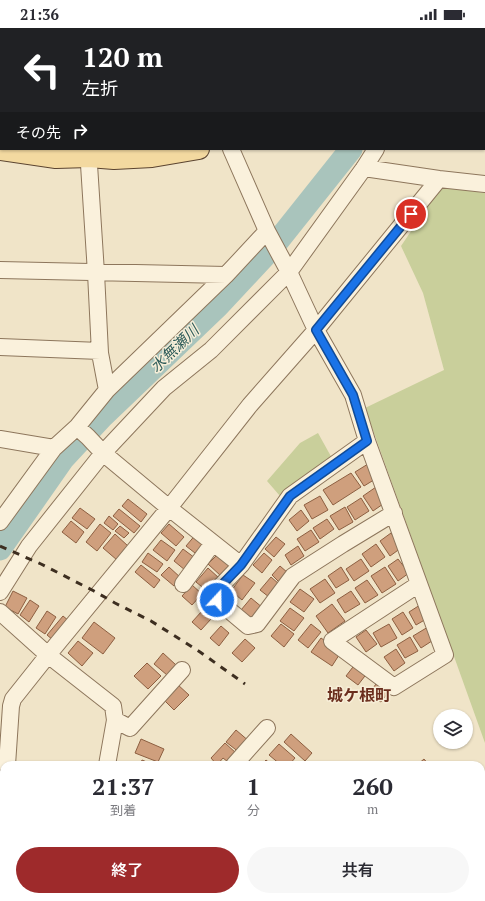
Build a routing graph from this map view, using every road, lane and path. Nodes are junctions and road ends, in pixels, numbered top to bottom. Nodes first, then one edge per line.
1 (0, 150) edge
2 (192, 150) edge
3 (231, 150) edge
4 (375, 150) edge
5 (88, 153) edge
6 (364, 168) junction
7 (439, 179) junction
8 (485, 184) edge
9 (267, 231) junction
10 (0, 270) edge
11 (289, 272) junction
12 (96, 273) junction
13 (226, 275) junction
14 (316, 330) junction
15 (0, 347) edge
16 (100, 351) junction
17 (107, 390) junction
18 (77, 427) junction
19 (0, 439) edge
20 (367, 441) junction
21 (54, 448) junction
22 (103, 453) junction
23 (169, 508) junction
24 (394, 513) junction
25 (0, 522) edge
26 (213, 543) junction
27 (241, 565) junction
28 (183, 584) dead end
29 (419, 584) junction
30 (0, 592) edge
31 (0, 612) edge
32 (48, 655) junction
33 (182, 670) dead end
34 (115, 720) junction
35 (267, 728) dead end
36 (7, 761) edge
37 (108, 761) edge
38 (238, 761) edge

1 - 5 main road
2 - 5 main road
3 - 9 street
4 - 6 street
5 - 12 street
6 - 7 street
6 - 11 street
7 - 8 street
7 - 14 street
9 - 11 street
9 - 13 street
10 - 12 street
11 - 14 street
11 - 22 street
12 - 13 street
12 - 16 street
13 - 17 street
14 - 20 street
14 - 23 street
15 - 16 street
16 - 17 street
17 - 18 street
18 - 21 street
18 - 22 street
19 - 21 street
20 - 24 street
20 - 27 street
21 - 25 street
22 - 23 street
22 - 30 street
23 - 26 street
23 - 32 street
24 - 27 street
24 - 29 street
26 - 27 street
26 - 28 street
29 - 29 street
31 - 32 street
32 - 34 street
32 - 36 street
33 - 34 street
34 - 37 street
35 - 38 street

